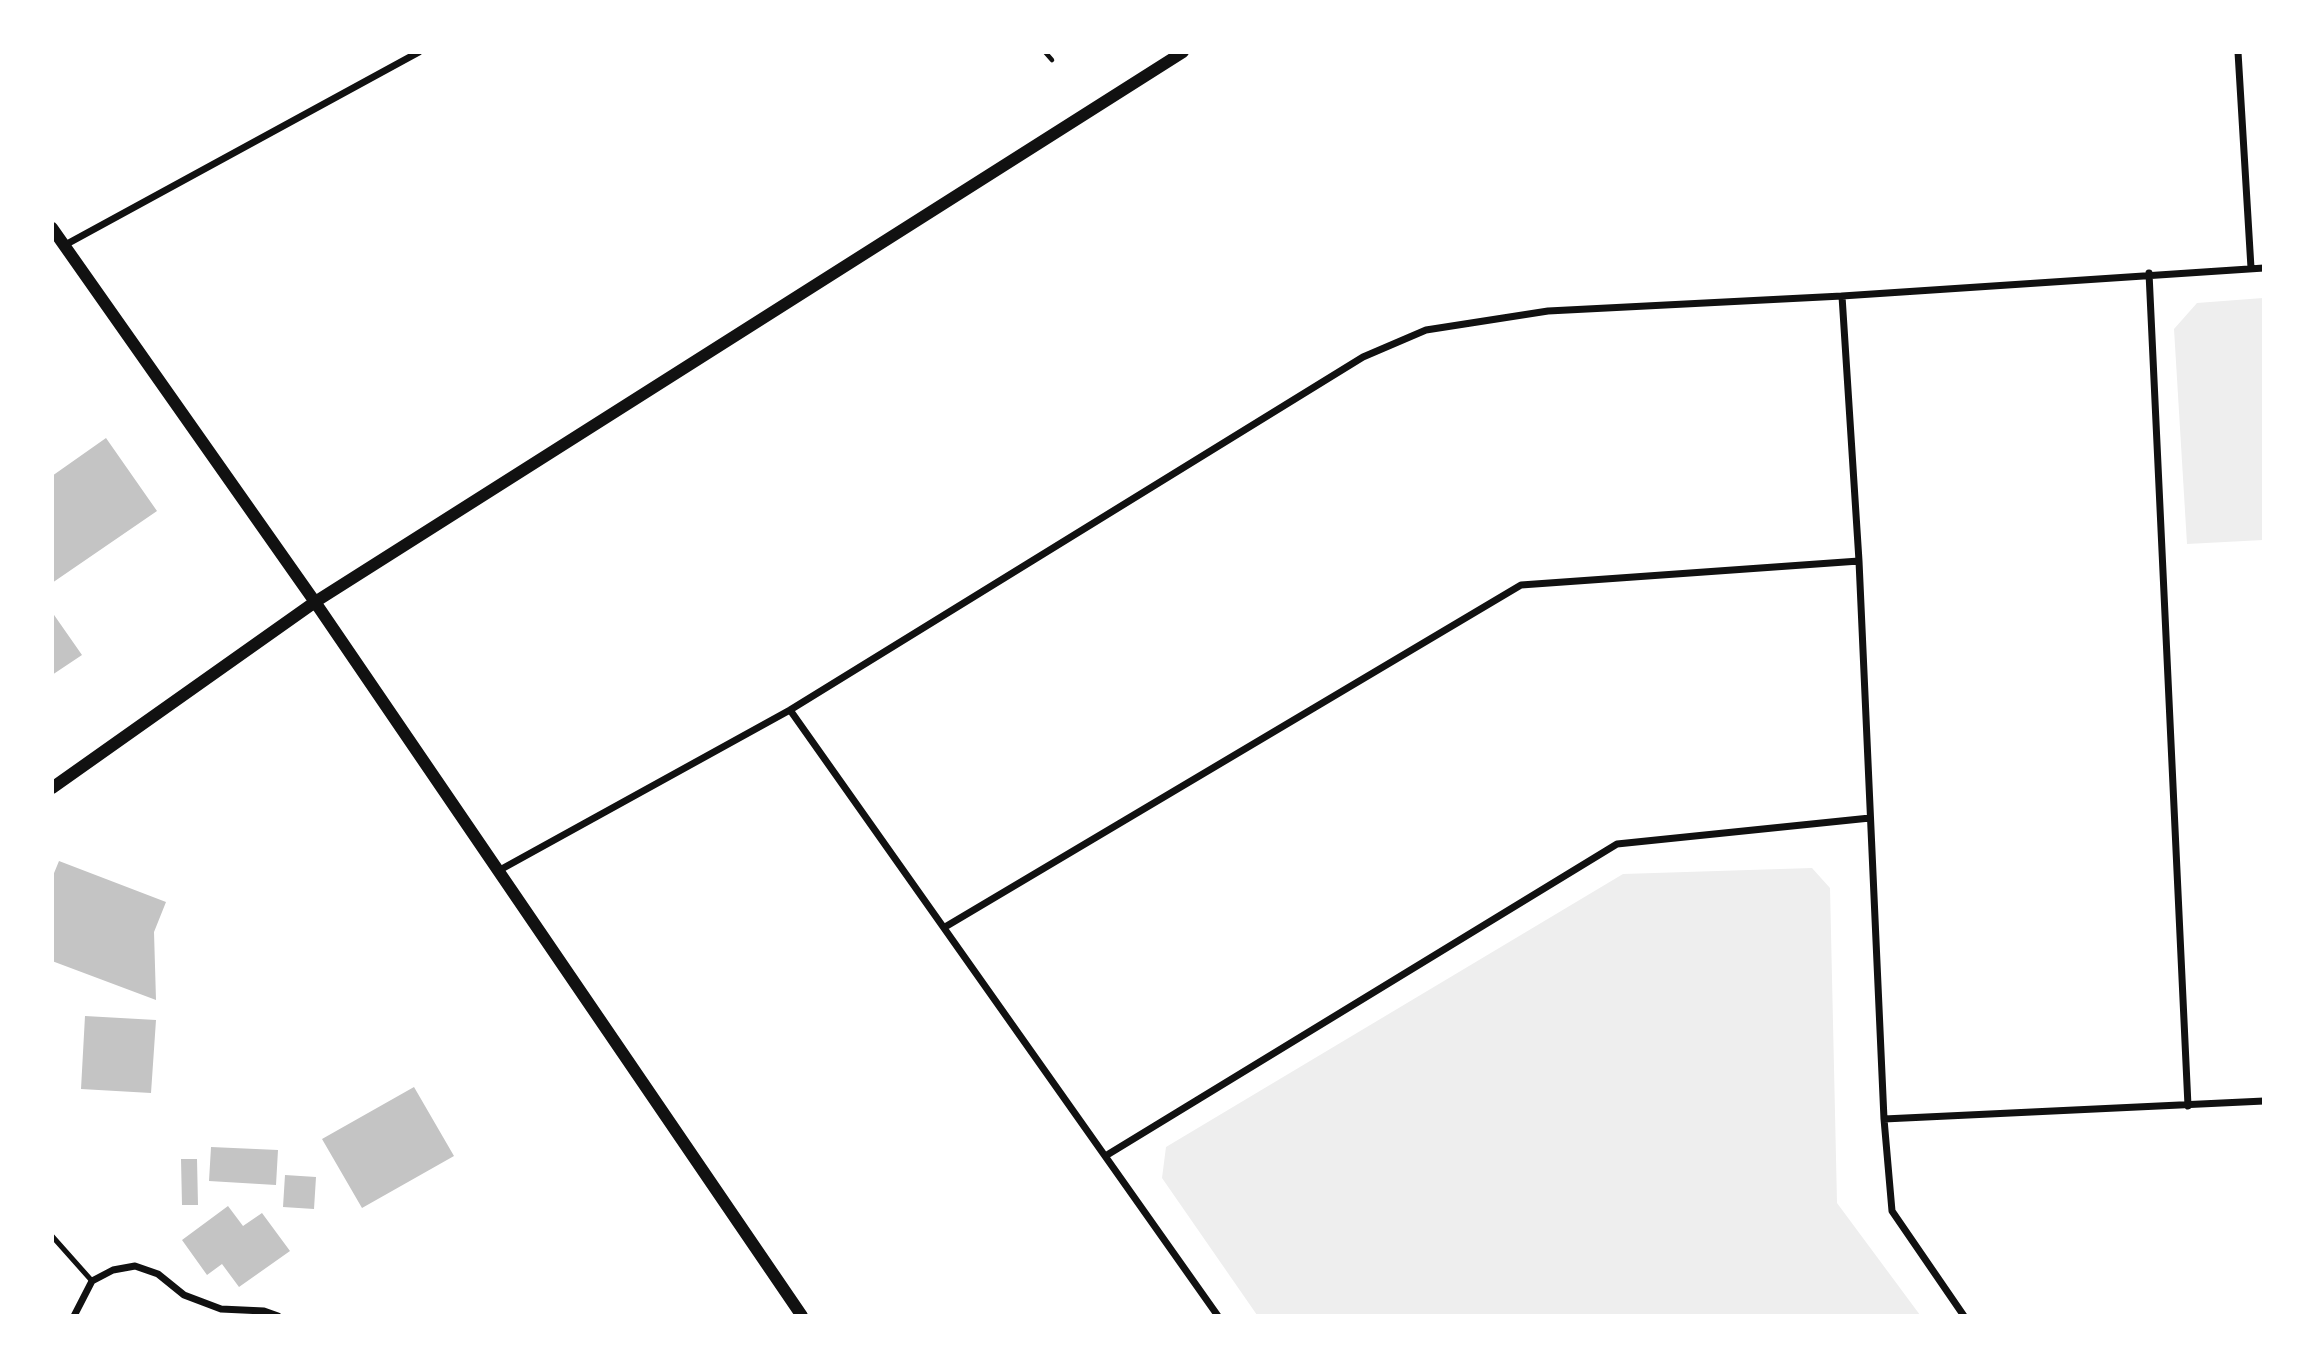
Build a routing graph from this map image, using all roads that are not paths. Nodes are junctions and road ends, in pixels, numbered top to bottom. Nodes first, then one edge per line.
1 (419, 52) edge
2 (1183, 52) edge
3 (2238, 52) edge
4 (405, 56) edge
5 (52, 228) edge
6 (65, 245) junction
7 (2251, 268) junction
8 (2263, 268) edge
9 (2148, 273) junction
10 (1842, 296) junction
11 (1859, 561) junction
12 (315, 602) junction
13 (790, 710) junction
14 (52, 788) edge
15 (1870, 818) junction
16 (498, 871) junction
17 (945, 928) junction
18 (2263, 1101) edge
19 (2188, 1106) junction
20 (1884, 1119) junction
21 (1107, 1155) junction
22 (52, 1236) edge
23 (92, 1281) junction
24 (74, 1315) edge
25 (278, 1315) edge
26 (802, 1315) edge
27 (1218, 1315) edge
28 (1964, 1315) edge

1 - 4 street
2 - 12 street
3 - 7 street
4 - 6 street
5 - 6 street
6 - 12 street
7 - 8 street
7 - 9 street
9 - 10 street
9 - 19 street
10 - 11 street
10 - 13 street
11 - 15 street
11 - 17 street
12 - 14 street
12 - 16 street
13 - 16 street
13 - 17 street
15 - 20 street
15 - 21 street
16 - 26 street
17 - 21 street
18 - 19 street
19 - 20 street
20 - 28 street
21 - 27 street
22 - 23 lane
23 - 24 street
23 - 25 street

